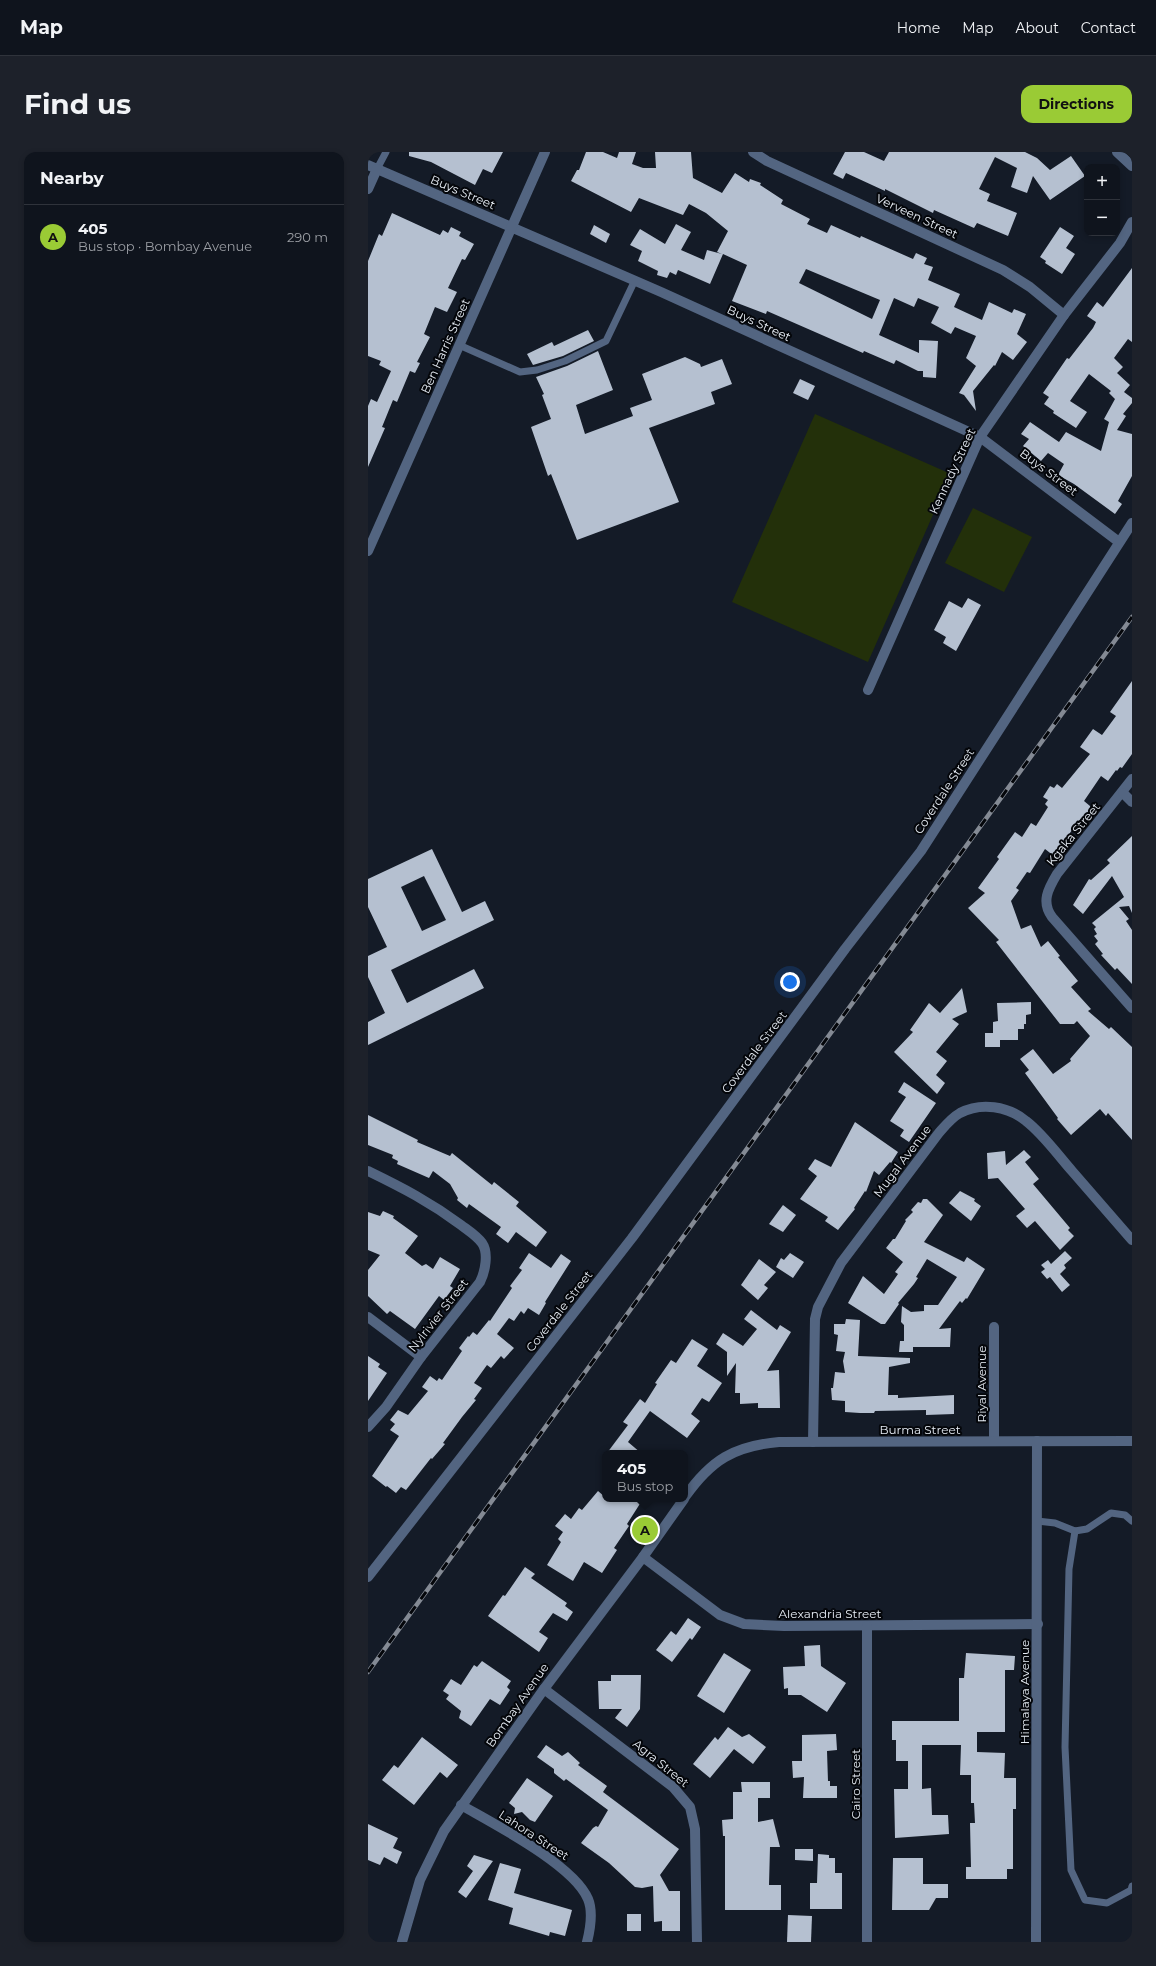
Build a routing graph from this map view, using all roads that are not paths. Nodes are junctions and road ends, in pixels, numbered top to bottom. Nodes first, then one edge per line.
1 (386, 152) edge
2 (545, 152) edge
3 (753, 152) edge
4 (1117, 152) edge
5 (1132, 166) edge
6 (372, 167) edge
7 (368, 189) edge
8 (1132, 222) edge
9 (512, 227) junction
10 (635, 280) junction
11 (1064, 315) junction
12 (460, 345) junction
13 (980, 437) junction
14 (1132, 523) edge
15 (1118, 542) junction
16 (368, 551) edge
17 (868, 690) dead end
18 (1132, 779) edge
19 (1123, 793) junction
20 (1132, 802) edge
21 (1132, 1008) edge
22 (368, 1172) edge
23 (1132, 1240) edge
24 (368, 1317) edge
25 (994, 1327) dead end
26 (421, 1357) junction
27 (368, 1427) edge
28 (994, 1441) junction
29 (1037, 1441) junction
30 (1132, 1441) edge
31 (813, 1442) junction
32 (713, 1466) joint
33 (688, 1493) edge
34 (681, 1502) edge
35 (1037, 1521) junction
36 (1132, 1521) edge
37 (1075, 1531) junction
38 (643, 1557) junction
39 (368, 1577) edge
40 (1038, 1624) junction
41 (867, 1626) junction
42 (544, 1689) junction
43 (461, 1804) junction
44 (1132, 1886) edge
45 (402, 1942) edge
46 (587, 1942) edge
47 (697, 1942) edge
48 (867, 1942) edge
49 (1036, 1942) edge

1 - 6 lane
2 - 9 street, Ben Harris Street
3 - 11 street, Verveen Street
4 - 5 street
6 - 7 street
6 - 9 street, Buys Street
8 - 11 street, Kennady Street
9 - 10 street, Buys Street
9 - 12 street, Ben Harris Street
10 - 12 lane
10 - 13 street, Buys Street
11 - 13 street, Kennady Street
12 - 16 street, Ben Harris Street
13 - 15 street, Buys Street
13 - 17 street, Kennady Street
14 - 15 street, Coverdale Street
15 - 39 street, Coverdale Street
18 - 19 street, Kgaka Street
19 - 20 street
19 - 21 street, Kgaka Street
22 - 26 street, Nylrivier Street
23 - 31 street, Mugal Avenue
24 - 26 street
25 - 28 street, Riyal Avenue
26 - 27 street, Nylrivier Street
28 - 29 street, Burma Street
28 - 31 street, Burma Street
29 - 30 street, Burma Street
29 - 35 street, Himalaya Avenue
31 - 32 street, Burma Street
32 - 33 street, Bombay Avenue
34 - 38 street, Bombay Avenue
35 - 37 lane
35 - 40 street, Himalaya Avenue
36 - 37 lane
37 - 44 lane
38 - 41 street, Alexandria Street
38 - 42 street, Bombay Avenue
40 - 41 street, Alexandria Street
40 - 49 street, Himalaya Avenue
41 - 48 street, Cairo Street
42 - 43 street, Bombay Avenue
42 - 47 street, Agra Street
43 - 45 street, Bombay Avenue
43 - 46 street, Lahora Street

